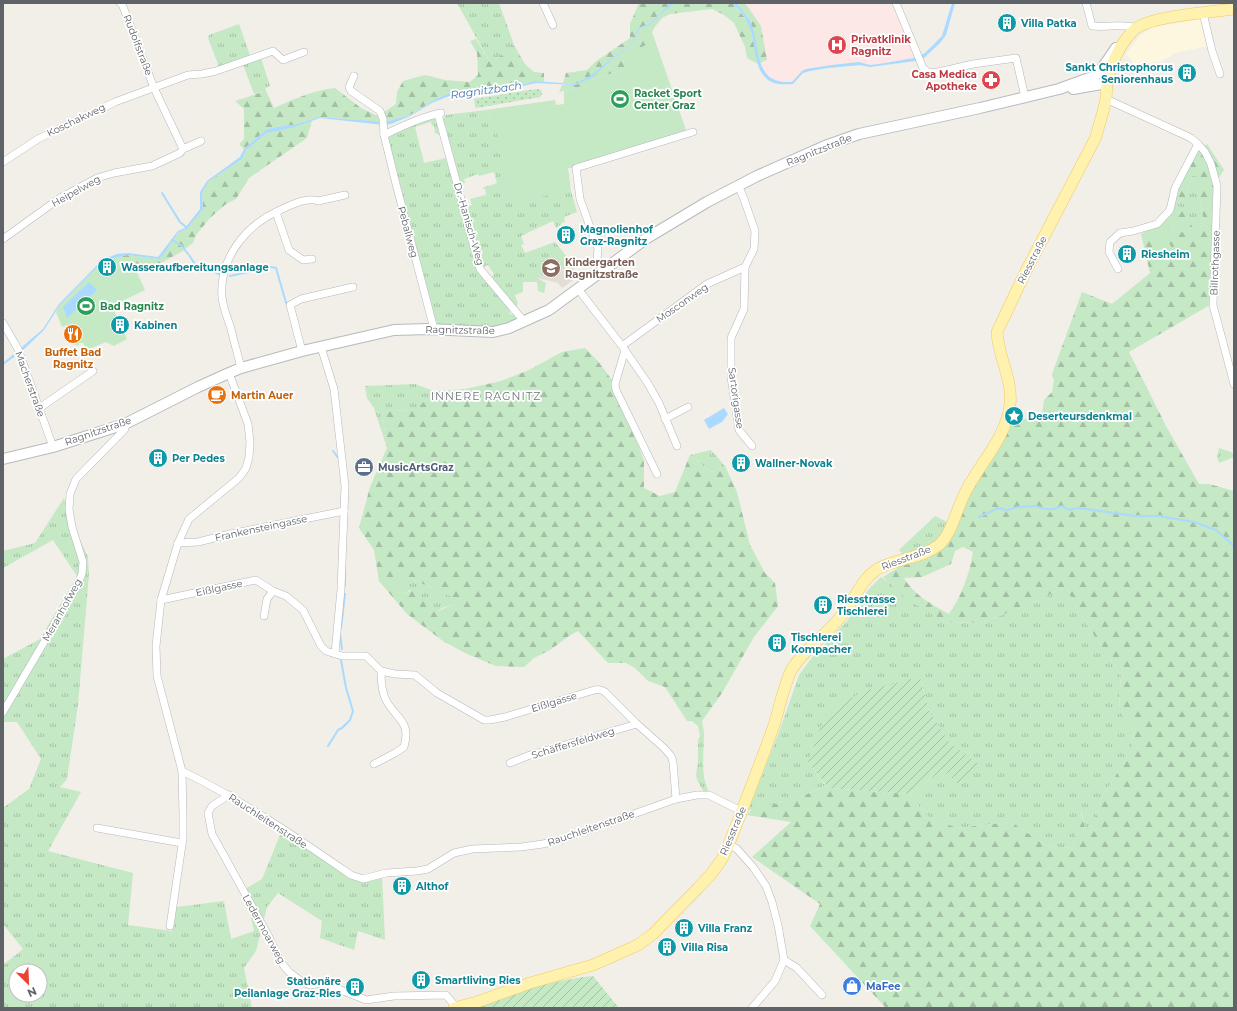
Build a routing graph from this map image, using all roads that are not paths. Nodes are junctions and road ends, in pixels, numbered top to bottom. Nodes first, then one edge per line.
1 (120, 3) edge
2 (543, 3) edge
3 (896, 3) edge
4 (1086, 3) edge
5 (1234, 9) edge
6 (1203, 14) junction
7 (553, 25) dead end
8 (1136, 28) junction
9 (1124, 42) junction
10 (304, 52) dead end
11 (1220, 74) dead end
12 (354, 76) dead end
13 (1095, 76) junction
14 (1107, 81) junction
15 (154, 88) junction
16 (1059, 89) junction
17 (1025, 97) junction
18 (1106, 99) junction
19 (693, 132) dead end
20 (384, 135) junction
21 (201, 141) dead end
22 (1198, 144) junction
23 (183, 149) junction
24 (3, 162) edge
25 (738, 185) junction
26 (345, 195) dead end
27 (276, 212) junction
28 (3, 239) edge
29 (312, 259) dead end
30 (745, 267) junction
31 (603, 269) junction
32 (1118, 269) dead end
33 (353, 287) dead end
34 (578, 289) junction
35 (3, 323) edge
36 (524, 323) junction
37 (434, 329) junction
38 (321, 347) junction
39 (623, 348) junction
40 (302, 351) junction
41 (242, 368) junction
42 (93, 371) dead end
43 (229, 373) junction
44 (1234, 384) edge
45 (688, 407) dead end
46 (38, 409) junction
47 (666, 419) junction
48 (125, 424) junction
49 (677, 446) dead end
50 (752, 446) dead end
51 (53, 447) junction
52 (3, 459) edge
53 (657, 474) dead end
54 (344, 510) junction
55 (178, 543) junction
56 (273, 591) junction
57 (161, 600) junction
58 (264, 616) dead end
59 (335, 653) junction
60 (380, 671) junction
61 (3, 712) edge
62 (637, 724) junction
63 (510, 763) dead end
64 (374, 764) dead end
65 (182, 771) junction
66 (229, 795) junction
67 (676, 799) junction
68 (741, 811) junction
69 (97, 828) dead end
70 (182, 843) junction
71 (730, 844) junction
72 (170, 926) dead end
73 (784, 960) junction
74 (822, 995) dead end
75 (752, 1007) edge
76 (455, 1008) edge

1 - 15 street, Rudolfstraße
2 - 7 street
3 - 17 street
4 - 8 street
5 - 6 main road, Riesstraße
6 - 8 main road, Riesstraße
6 - 11 street
8 - 9 main road, Riesstraße
9 - 13 main road
9 - 14 main road, Riesstraße
10 - 15 street, Koschakweg
12 - 20 street, Peballweg
13 - 14 main road
13 - 16 main road, Ragnitzstraße
14 - 16 main road, Ragnitzstraße
14 - 18 main road, Riesstraße
15 - 23 street
15 - 24 street, Koschakweg
16 - 17 main road, Ragnitzstraße
17 - 25 main road, Ragnitzstraße
18 - 22 street, Billrothgasse
18 - 68 main road, Riesstraße
19 - 31 street
20 - 36 street, Dr.-Hanisch-Weg
20 - 37 street, Peballweg
21 - 23 street, Heipelweg
22 - 32 street
22 - 44 street, Billrothgasse
23 - 28 street, Heipelweg
25 - 30 street, Sartorigasse
25 - 31 main road, Ragnitzstraße
26 - 27 street
27 - 29 street
27 - 41 street
30 - 39 street, Mosconweg
30 - 50 street, Sartorigasse
31 - 34 main road, Ragnitzstraße
33 - 40 street
34 - 36 main road, Ragnitzstraße
34 - 39 street
35 - 46 street, Macherstraße
36 - 37 main road, Ragnitzstraße
37 - 38 main road, Ragnitzstraße
38 - 40 main road, Ragnitzstraße
38 - 54 street
39 - 47 street
39 - 53 street
40 - 41 main road, Ragnitzstraße
41 - 43 main road, Ragnitzstraße
42 - 46 street
43 - 48 main road, Ragnitzstraße
43 - 55 street
45 - 47 street
46 - 51 street, Macherstraße
47 - 49 street
48 - 51 main road, Ragnitzstraße
48 - 61 street, Meranhofweg
51 - 52 main road, Ragnitzstraße
54 - 55 street, Frankensteingasse
54 - 59 street
55 - 57 street
56 - 57 street, Eißlgasse
56 - 58 street
56 - 59 street, Eißlgasse
57 - 65 street
59 - 60 street, Eißlgasse
60 - 62 street, Eißlgasse
60 - 64 street
62 - 63 street, Schäffersfeldweg
62 - 67 street, Eißlgasse
65 - 66 street, Rauchleitenstraße
65 - 70 street
66 - 67 street, Rauchleitenstraße
66 - 76 street, Ledermoarweg
67 - 68 street, Rauchleitenstraße
68 - 71 main road, Riesstraße
69 - 70 street
70 - 72 street
71 - 73 street
71 - 76 main road, Riesstraße
73 - 74 street
73 - 75 street

